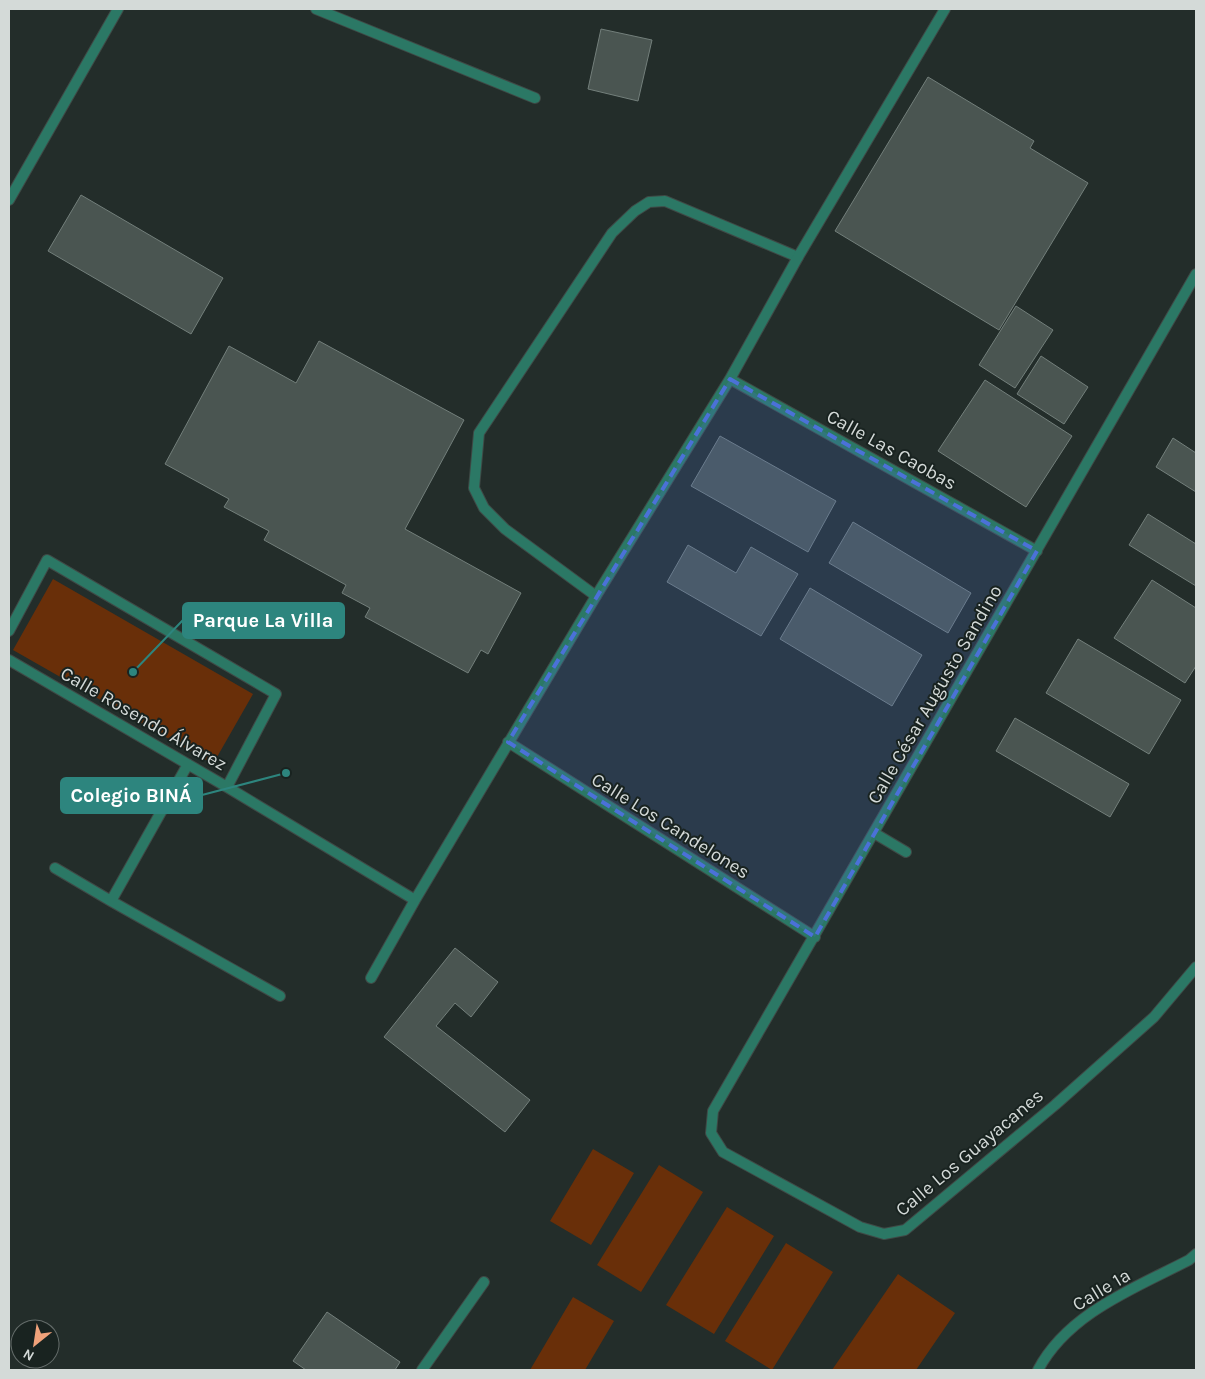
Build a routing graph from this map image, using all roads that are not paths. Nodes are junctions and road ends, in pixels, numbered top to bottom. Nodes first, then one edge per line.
1 (118, 9) edge
2 (316, 9) edge
3 (945, 9) edge
4 (535, 98) dead end
5 (9, 200) edge
6 (798, 257) junction
7 (1196, 274) edge
8 (730, 379) junction
9 (1037, 550) junction
10 (596, 596) junction
11 (9, 631) edge
12 (9, 660) edge
13 (508, 742) junction
14 (188, 764) junction
15 (227, 787) junction
16 (874, 833) junction
17 (906, 852) dead end
18 (55, 868) dead end
19 (414, 900) junction
20 (110, 901) junction
21 (814, 937) junction
22 (1196, 968) edge
23 (371, 978) dead end
24 (280, 996) dead end
25 (711, 1133) joint
26 (1196, 1254) edge
27 (484, 1282) dead end
28 (422, 1370) edge
29 (1038, 1370) edge

1 - 5 street
2 - 4 street
3 - 6 street
6 - 8 street
6 - 10 street
7 - 9 street, Calle César Augusto Sandino
8 - 9 street, Calle Las Caobas
8 - 10 street
9 - 16 street, Calle César Augusto Sandino
10 - 13 street
11 - 15 street
12 - 14 street, Calle Rosendo Álvarez
13 - 19 street
13 - 21 street, Calle Los Candelones
14 - 15 street, Calle Rosendo Álvarez
14 - 20 street
15 - 19 street, Calle Rosendo Álvarez
16 - 17 street
16 - 21 street, Calle César Augusto Sandino
18 - 20 street
19 - 23 street
20 - 24 street
21 - 25 street, Calle César Augusto Sandino
22 - 25 street, Calle Los Guayacanes
26 - 29 street, Calle 1a
27 - 28 street

